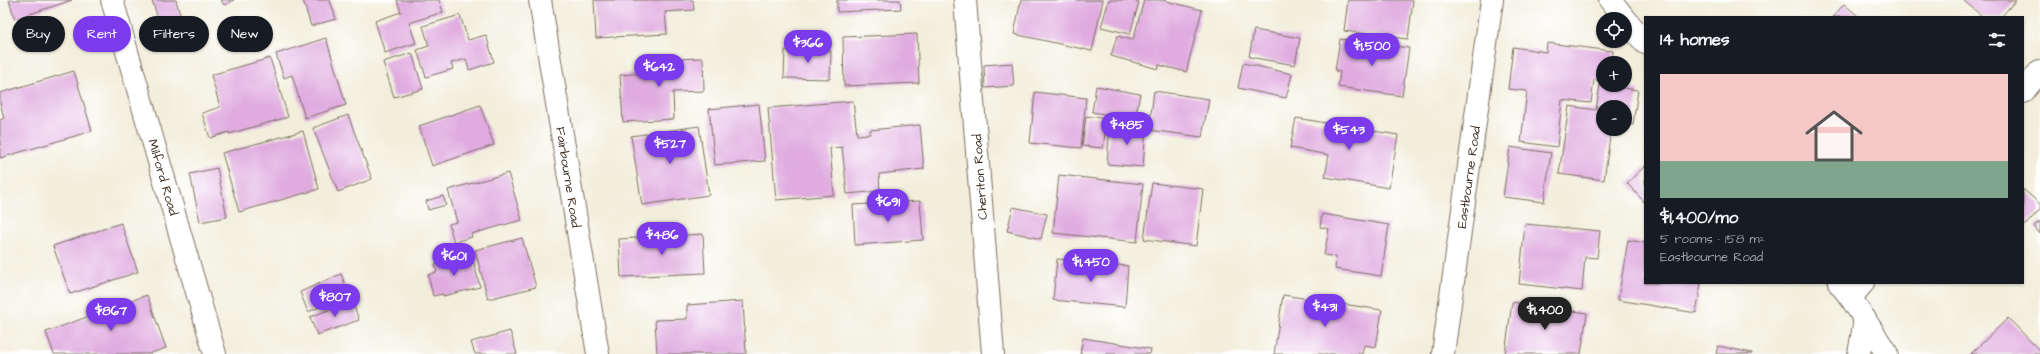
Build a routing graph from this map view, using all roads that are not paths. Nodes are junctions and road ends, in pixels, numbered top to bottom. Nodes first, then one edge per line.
1 (112, 0) edge
2 (540, 0) edge
3 (965, 0) edge
4 (1492, 0) edge
5 (1610, 0) edge
6 (1644, 42) edge
7 (2040, 71) edge
8 (2024, 91) edge
9 (1851, 288) edge
10 (1865, 319) junction
11 (215, 354) edge
12 (598, 354) edge
13 (992, 354) edge
14 (1443, 354) edge
15 (1858, 354) edge
16 (1887, 354) edge

1 - 11 street, Milford Road
2 - 12 street, Fairbourne Road
3 - 13 street, Cheriton Road
4 - 14 street, Eastbourne Road
5 - 6 street
7 - 8 street
9 - 10 street
10 - 15 street
10 - 16 street

